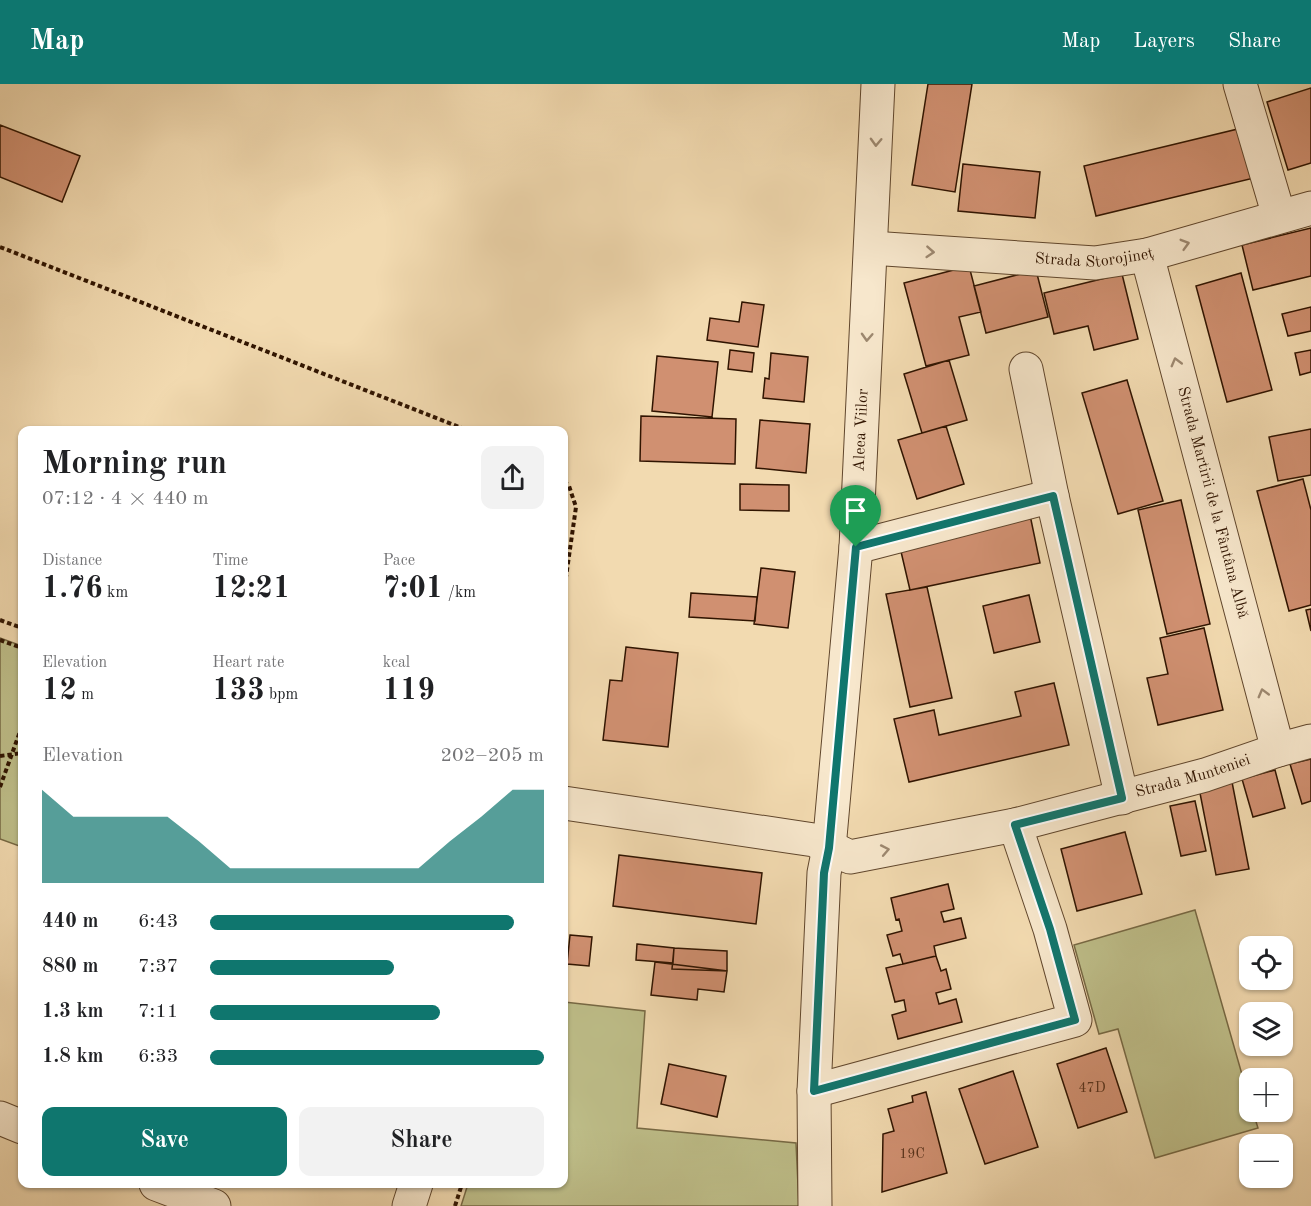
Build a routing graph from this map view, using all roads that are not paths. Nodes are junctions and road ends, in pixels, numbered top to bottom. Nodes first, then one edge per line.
1 (878, 84) edge
2 (1240, 84) edge
3 (1311, 208) edge
4 (1279, 216) junction
5 (871, 248) junction
6 (1147, 255) junction
7 (1026, 369) dead end
8 (1053, 496) junction
9 (856, 547) junction
10 (1311, 741) edge
11 (1278, 750) junction
12 (1122, 798) junction
13 (568, 804) edge
14 (1015, 825) junction
15 (829, 848) junction
16 (814, 1091) junction
17 (0, 1118) edge
18 (18, 1125) edge
19 (167, 1188) edge
20 (415, 1188) edge
21 (214, 1206) edge
22 (409, 1206) edge
23 (815, 1206) edge

1 -> 5 street, Aleea Viilor
2 - 4 street
3 - 4 street, Strada Storojineț
6 -> 4 street, Strada Storojineț
5 -> 6 street, Strada Storojineț
5 -> 9 street, Aleea Viilor
11 -> 6 street, Strada Martirii de la Fântâna Albă
7 - 8 street
8 - 9 street
8 - 12 street
9 - 15 street, Aleea Viilor
10 - 11 street, Strada Munteniei
11 - 12 street, Strada Munteniei
12 - 14 street, Strada Munteniei
13 - 15 street, Strada Munteniei
15 -> 14 street, Strada Munteniei
14 - 16 street
15 - 16 street, Aleea Viilor
16 - 23 street, Aleea Viilor
17 - 18 street
19 - 21 street
20 - 22 street

